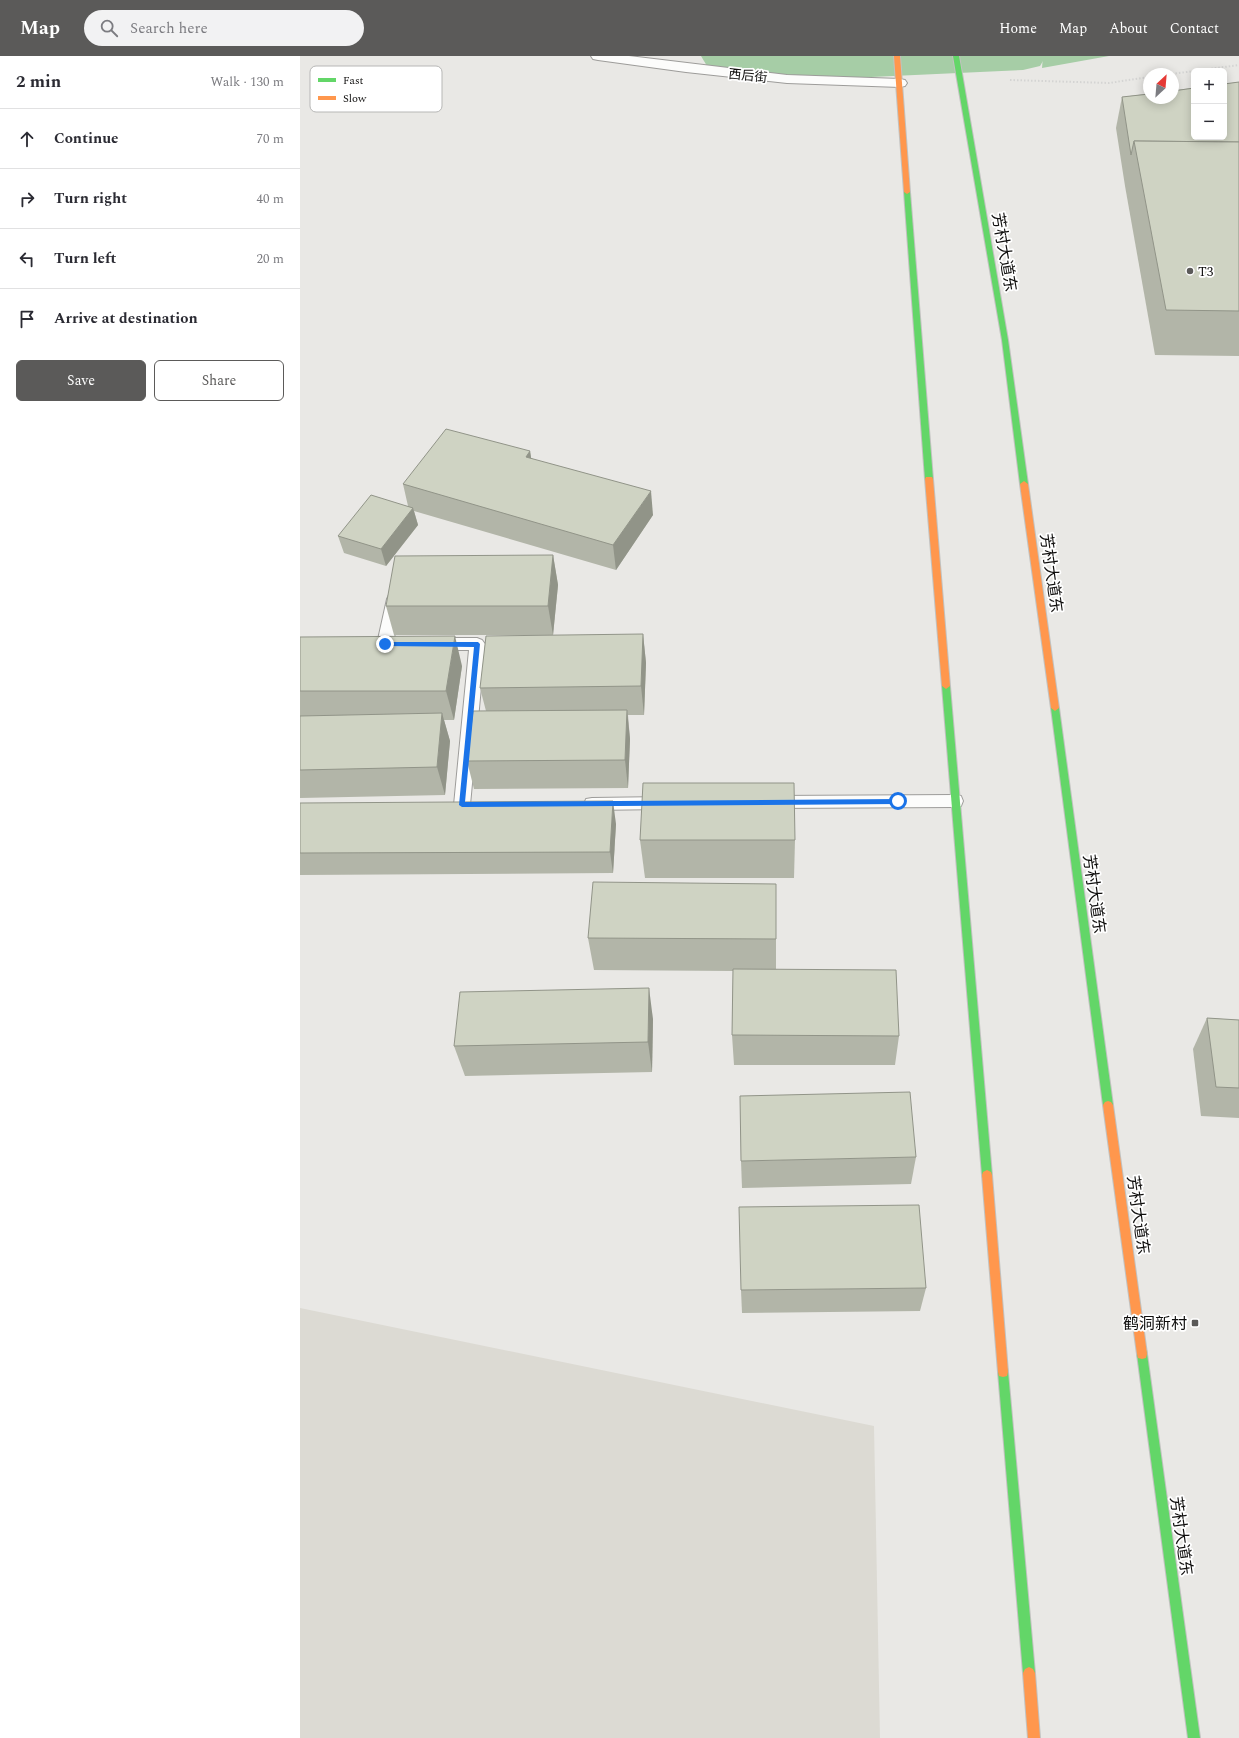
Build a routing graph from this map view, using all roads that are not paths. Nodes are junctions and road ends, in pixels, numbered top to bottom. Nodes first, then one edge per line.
1 (598, 56) edge
2 (897, 56) edge
3 (956, 56) edge
4 (899, 77) junction
5 (397, 584) edge
6 (955, 801) junction
7 (756, 802) edge
8 (684, 803) edge
9 (573, 804) edge
10 (462, 805) edge
11 (1034, 1738) edge
12 (1194, 1738) edge

1 - 4 street, 西后街
2 - 4 highway
3 - 12 highway, 芳村大道东
4 - 6 highway
5 - 10 lane
6 - 7 lane
6 - 11 highway
8 - 9 lane

